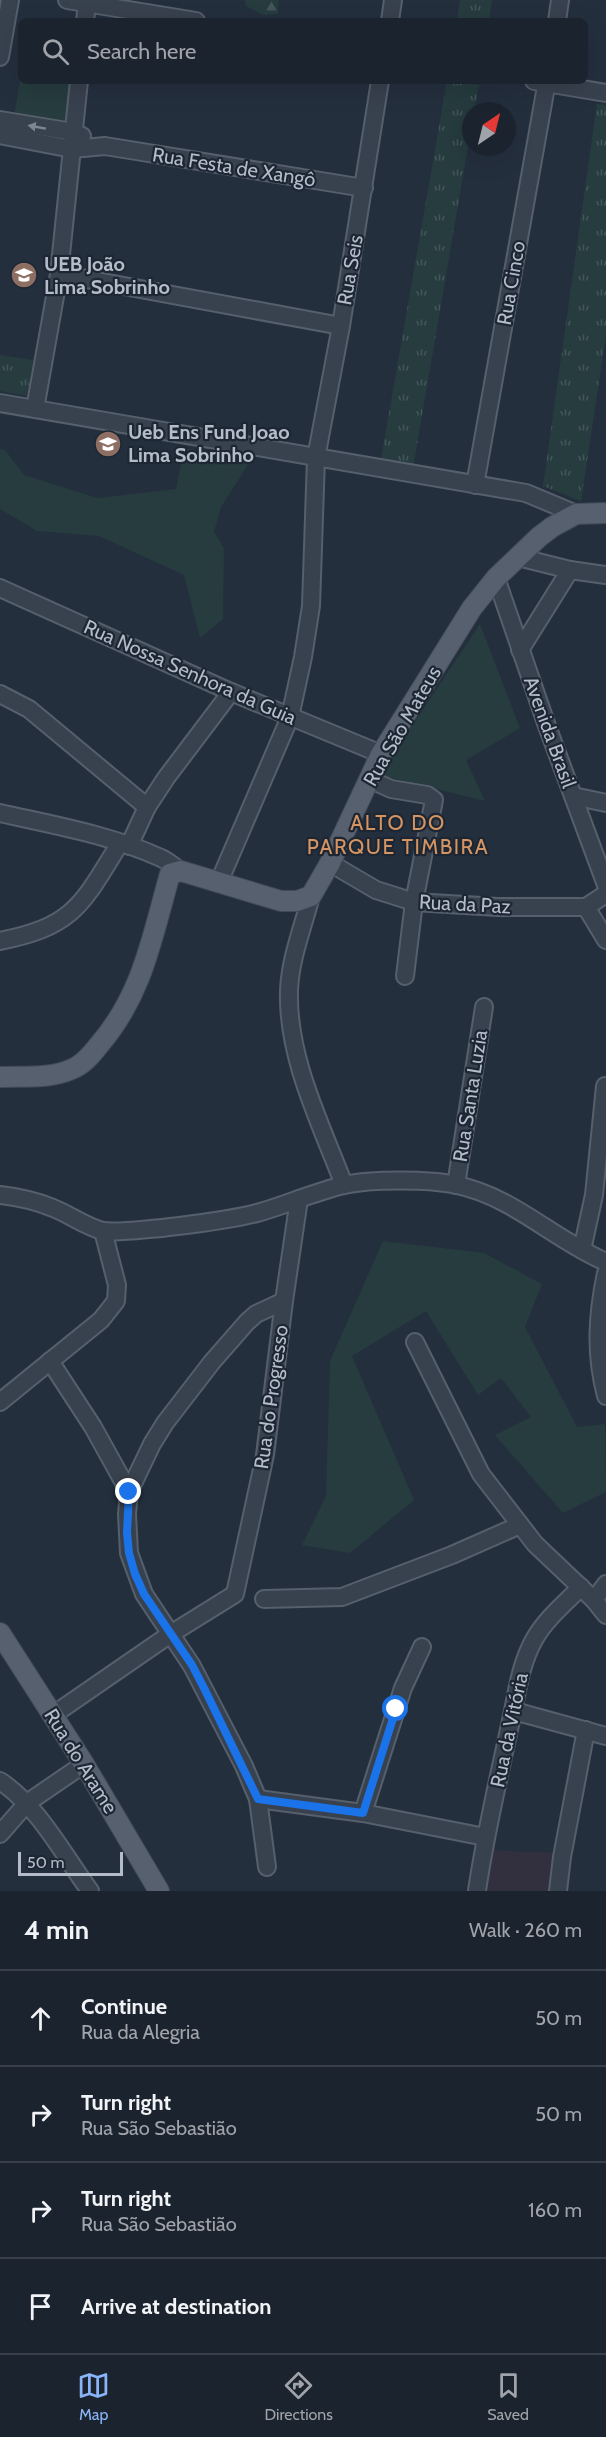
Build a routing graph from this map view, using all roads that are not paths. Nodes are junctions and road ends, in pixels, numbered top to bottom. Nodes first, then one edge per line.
1 (10, 0) edge
2 (67, 0) edge
3 (393, 0) edge
4 (560, 0) edge
5 (86, 13) edge
6 (155, 18) edge
7 (390, 18) edge
8 (557, 18) edge
9 (0, 57) edge
10 (79, 84) edge
11 (380, 84) edge
12 (542, 84) edge
13 (554, 84) edge
14 (606, 93) edge
15 (0, 120) edge
16 (0, 135) edge
17 (73, 141) junction
18 (364, 188) junction
19 (59, 274) junction
20 (341, 326) junction
21 (0, 403) edge
22 (35, 409) junction
23 (316, 458) junction
24 (475, 484) junction
25 (606, 513) edge
26 (576, 514) junction
27 (518, 557) junction
28 (570, 570) junction
29 (606, 575) edge
30 (496, 578) junction
31 (0, 588) edge
32 (520, 650) junction
33 (231, 692) junction
34 (0, 694) edge
35 (290, 717) junction
36 (381, 754) junction
37 (369, 779) junction
38 (573, 796) junction
39 (606, 803) edge
40 (147, 807) junction
41 (0, 813) edge
42 (125, 845) junction
43 (330, 863) junction
44 (174, 870) junction
45 (219, 882) junction
46 (606, 885) edge
47 (606, 894) edge
48 (311, 896) junction
49 (414, 902) junction
50 (586, 907) junction
51 (606, 940) edge
52 (0, 941) edge
53 (405, 976) dead end
54 (484, 1007) dead end
55 (0, 1077) edge
56 (605, 1086) edge
57 (344, 1185) junction
58 (456, 1185) junction
59 (0, 1195) edge
60 (299, 1199) junction
61 (103, 1231) junction
62 (582, 1251) junction
63 (606, 1263) edge
64 (606, 1273) edge
65 (284, 1301) junction
66 (415, 1342) dead end
67 (50, 1361) junction
68 (606, 1396) edge
69 (0, 1402) edge
70 (129, 1492) junction
71 (520, 1525) junction
72 (606, 1584) edge
73 (580, 1587) junction
74 (264, 1599) dead end
75 (594, 1599) junction
76 (606, 1615) edge
77 (169, 1635) junction
78 (1, 1639) edge
79 (422, 1647) dead end
80 (514, 1711) junction
81 (53, 1715) junction
82 (586, 1730) junction
83 (606, 1736) edge
84 (84, 1764) junction
85 (0, 1780) edge
86 (258, 1799) junction
87 (27, 1803) junction
88 (363, 1813) junction
89 (0, 1834) edge
90 (485, 1837) junction
91 (267, 1867) dead end
92 (90, 1891) edge
93 (159, 1891) edge
94 (477, 1891) edge
95 (558, 1891) edge

1 - 9 street
2 - 5 street
3 - 7 street
4 - 8 street
5 - 6 street
10 - 17 street
11 - 18 street, Rua Seis
12 - 24 street, Rua Cinco
13 - 14 street
17 -> 15 street, Rua Festa de Xangô
16 - 17 street, Rua Festa de Xangô
17 - 18 street, Rua Festa de Xangô
17 - 19 street
18 - 20 street, Rua Seis
19 - 20 street
19 - 22 street
20 - 23 street, Rua Seis
21 - 22 street
22 - 23 street
23 - 24 street
23 - 35 street, Rua Seis
24 - 26 street
25 - 26 main road
26 - 27 main road, Rua São Mateus
27 - 28 street
27 - 30 main road, Rua São Mateus
28 - 29 street
28 - 32 street
30 - 32 street, Avenida Brasil
30 - 36 main road, Rua São Mateus
31 - 33 street, Rua Nossa Senhora da Guia
32 - 38 street, Avenida Brasil
33 - 35 street, Rua Nossa Senhora da Guia
33 - 40 street
34 - 40 street
35 - 36 street, Rua Nossa Senhora da Guia
35 - 45 street, Rua Seis
36 - 37 main road, Rua São Mateus
37 - 43 main road, Rua São Mateus
37 - 49 street
38 - 39 street
38 - 46 street, Avenida Brasil
40 - 42 street
41 - 42 street
42 - 44 street
42 - 52 street
43 - 48 main road, Rua São Mateus
43 - 49 street, Rua da Paz
44 - 45 main road
44 - 55 main road
45 - 48 main road
47 - 50 street
48 - 57 street, Rua São Mateus
49 - 50 street, Rua da Paz
49 - 53 street
50 - 51 street
54 - 58 street, Rua Santa Luzia
56 - 62 street
57 - 58 street
57 - 60 street
58 - 62 street
59 - 61 street
60 - 61 street
60 - 65 street, Rua do Progresso
61 - 67 street
62 - 63 street
64 - 68 street
65 - 70 street
65 - 77 street, Rua do Progresso
66 - 71 street
67 - 69 street
67 - 70 street
70 - 77 street
71 - 73 street
71 - 74 street
72 - 75 street
73 - 75 street
73 - 80 street, Rua da Vitória
75 - 76 street
77 - 81 street
77 - 86 street
78 - 81 main road, Rua do Arame
79 - 88 street
80 - 82 street
80 - 90 street, Rua da Vitória
81 - 84 main road, Rua do Arame
82 - 83 street
82 - 95 street
84 - 87 street
84 - 93 main road, Rua do Arame
85 - 87 street
86 - 88 street
86 - 91 street
87 - 89 street
87 - 92 street
88 - 90 street
90 - 94 street, Rua da Vitória

